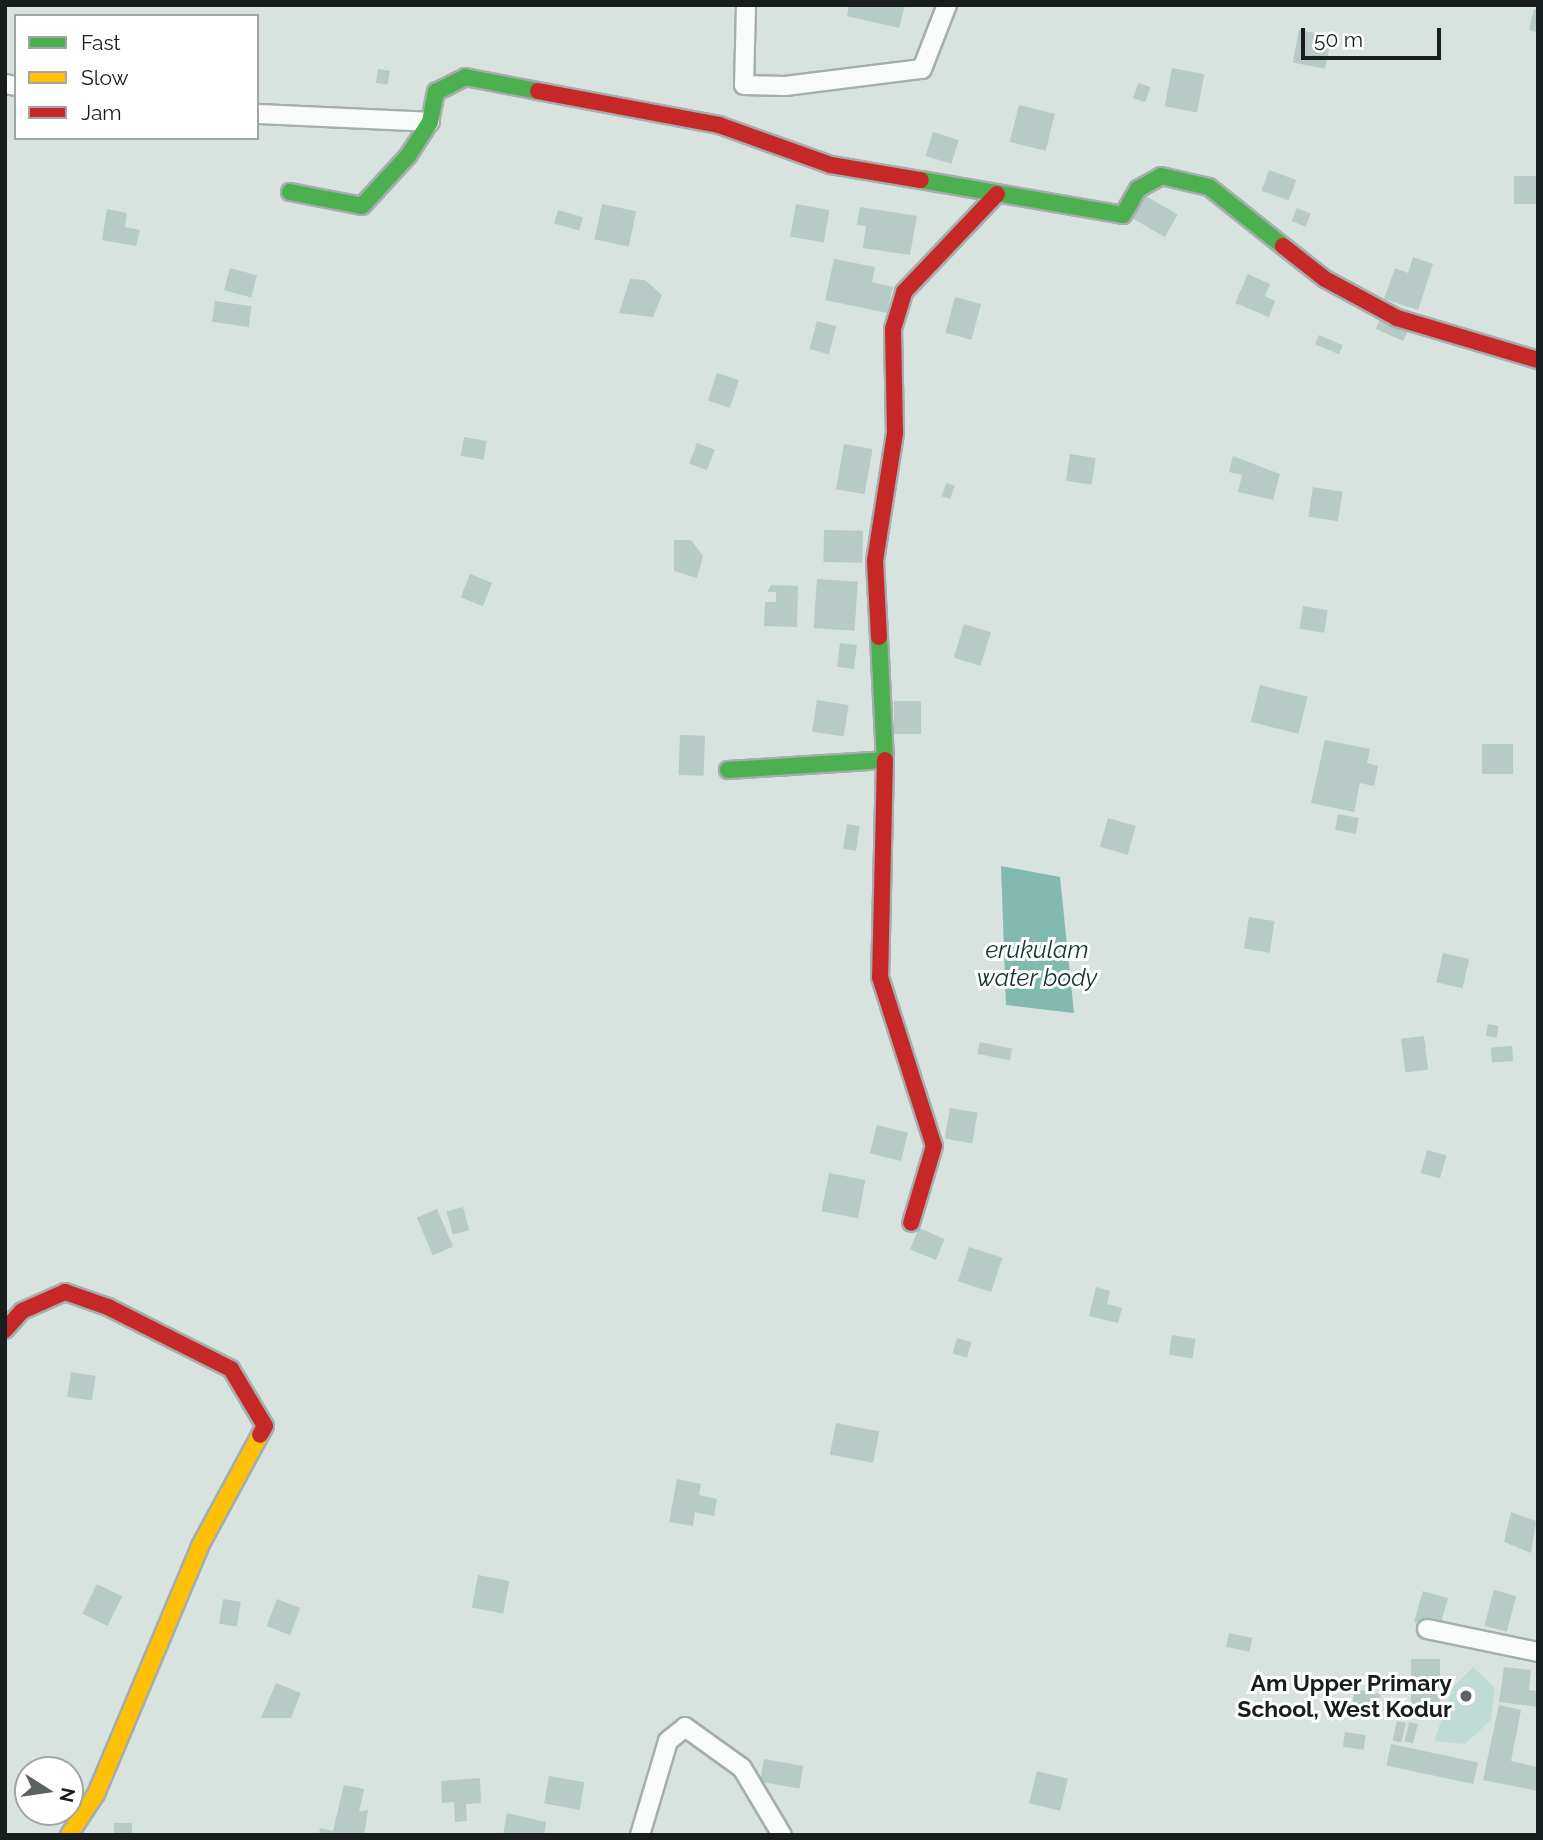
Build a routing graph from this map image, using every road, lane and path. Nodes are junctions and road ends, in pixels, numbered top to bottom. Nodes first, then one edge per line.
1 (746, 5) edge
2 (947, 5) edge
3 (259, 114) edge
4 (430, 122) junction
5 (290, 192) dead end
6 (997, 194) junction
7 (1538, 360) edge
8 (885, 760) junction
9 (728, 769) dead end
10 (911, 1223) dead end
11 (5, 1330) edge
12 (1427, 1629) dead end
13 (1538, 1652) edge
14 (69, 1835) edge
15 (640, 1835) edge
16 (782, 1835) edge

1 - 2 street
3 - 4 street
4 - 5 street
4 - 6 street
6 - 7 street
6 - 8 street
8 - 9 street
8 - 10 street
11 - 14 street
12 - 13 street
15 - 16 street

